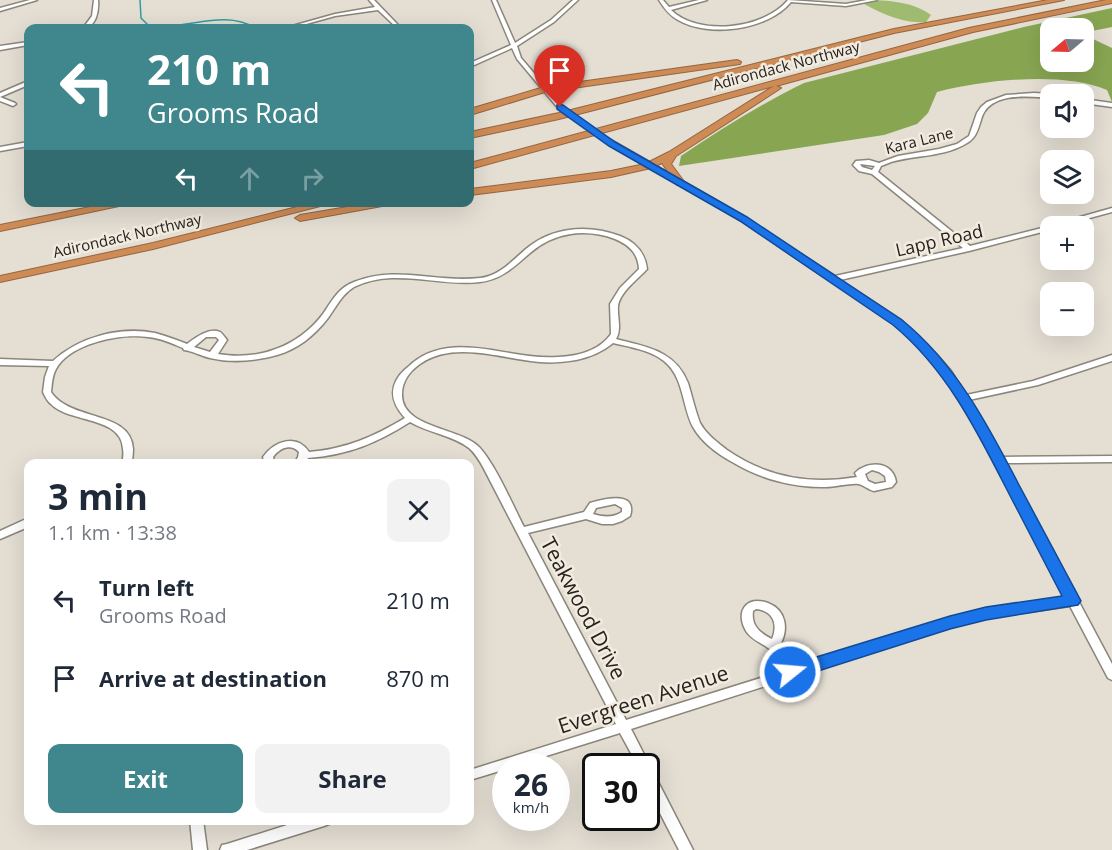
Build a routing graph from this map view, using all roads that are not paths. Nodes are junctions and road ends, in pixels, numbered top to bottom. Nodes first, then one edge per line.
1 (35, 0) edge
2 (96, 0) edge
3 (371, 0) edge
4 (494, 0) edge
5 (576, 0) edge
6 (661, 0) edge
7 (705, 0) edge
8 (874, 0) edge
9 (1060, 0) edge
10 (791, 1) edge
11 (1112, 1) edge
12 (380, 8) junction
13 (667, 9) junction
14 (0, 10) edge
15 (88, 24) edge
16 (302, 24) edge
17 (395, 24) edge
18 (892, 32) junction
19 (508, 36) junction
20 (528, 38) junction
21 (24, 45) edge
22 (513, 47) junction
23 (0, 48) edge
24 (495, 55) junction
25 (519, 58) junction
26 (849, 62) junction
27 (474, 63) edge
28 (24, 85) edge
29 (544, 90) junction
30 (0, 96) edge
31 (1040, 96) edge
32 (1094, 103) edge
33 (13, 104) dead end
34 (1112, 105) edge
35 (474, 111) edge
36 (474, 134) edge
37 (24, 145) edge
38 (0, 149) edge
39 (672, 154) junction
40 (474, 165) edge
41 (648, 166) junction
42 (680, 183) junction
43 (474, 191) edge
44 (107, 207) edge
45 (310, 207) edge
46 (371, 207) edge
47 (1112, 210) edge
48 (1091, 216) edge
49 (0, 228) edge
50 (1040, 230) edge
51 (153, 246) junction
52 (969, 249) junction
53 (0, 279) edge
54 (834, 279) junction
55 (612, 340) junction
56 (187, 348) junction
57 (212, 356) junction
58 (1112, 358) edge
59 (0, 362) edge
60 (55, 364) junction
61 (964, 398) junction
62 (411, 418) junction
63 (305, 455) junction
64 (128, 459) edge
65 (270, 459) edge
66 (302, 459) edge
67 (1112, 459) edge
68 (998, 460) junction
69 (861, 480) dead end
70 (587, 515) dead end
71 (24, 525) edge
72 (522, 531) junction
73 (0, 535) edge
74 (1073, 601) junction
75 (774, 645) dead end
76 (790, 672) junction
77 (1112, 675) edge
78 (623, 725) junction
79 (637, 753) edge
80 (474, 774) edge
81 (660, 799) edge
82 (197, 825) edge
83 (308, 825) edge
84 (200, 850) edge
85 (227, 850) edge
86 (686, 850) edge

1 - 14 street
2 - 15 street
3 - 12 street
4 - 19 street
5 - 20 street
6 - 13 street
7 - 13 street
8 - 10 street
9 - 18 highway, Adirondack Northway
10 - 13 street
11 - 26 highway, Adirondack Northway
12 - 16 street
12 - 17 street
18 - 29 highway
18 - 36 highway, Adirondack Northway
19 - 20 street
19 - 22 street
20 - 22 street
21 - 23 street
22 - 24 street
22 - 25 street
24 - 25 street
24 - 27 street
25 - 29 street
26 - 39 highway
26 - 40 highway, Adirondack Northway
28 - 30 street
29 - 35 highway
29 - 41 street, bridge
30 - 33 street
31 - 52 street, Kara Lane
32 - 34 street
37 - 38 street
39 - 41 highway
39 - 42 highway
41 - 42 street
41 - 43 highway
42 - 54 street
44 - 49 highway, Adirondack Northway
45 - 51 highway, Adirondack Northway
46 - 51 highway
47 - 48 street, Lapp Road
50 - 52 street, Lapp Road
51 - 53 highway, Adirondack Northway
52 - 54 street, Lapp Road
54 - 61 street
55 - 57 street
55 - 62 street
55 - 69 street
56 - 57 street
56 - 57 street
56 - 60 street
58 - 61 street
59 - 60 street
60 - 64 street
61 - 68 street
62 - 63 street
62 - 72 street, Teakwood Drive
63 - 65 street
63 - 66 street
67 - 68 street
68 - 74 street
70 - 72 street
71 - 73 street
72 - 78 street, Teakwood Drive
74 - 76 street, Evergreen Avenue
74 - 77 street
75 - 76 street
76 - 78 street, Evergreen Avenue
78 - 79 street, Teakwood Drive
78 - 80 street, Evergreen Avenue
81 - 86 street
82 - 84 street
83 - 85 street

